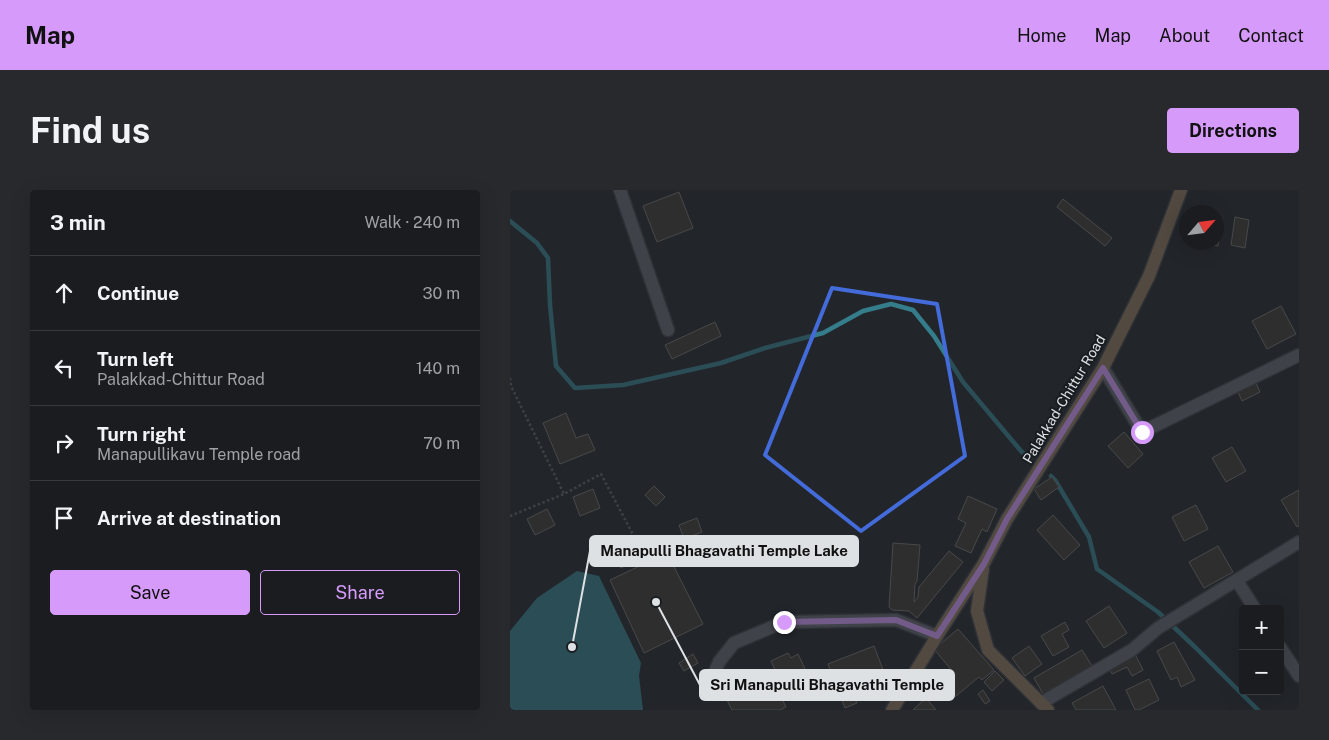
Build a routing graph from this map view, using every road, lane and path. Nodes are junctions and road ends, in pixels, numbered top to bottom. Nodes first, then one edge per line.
1 (620, 190) edge
2 (1181, 190) edge
3 (668, 330) dead end
4 (1299, 355) edge
5 (1103, 368) junction
6 (510, 378) edge
7 (564, 494) junction
8 (510, 516) edge
9 (1299, 542) edge
10 (638, 544) dead end
11 (984, 564) junction
12 (1237, 581) junction
13 (1252, 605) edge
14 (937, 636) junction
15 (1282, 650) edge
16 (714, 674) dead end
17 (1299, 676) edge
18 (1044, 707) edge
19 (892, 710) edge

1 - 3 street
2 - 5 main road, Palakkad-Chittur Road
4 - 5 street
5 - 11 main road, Palakkad-Chittur Road
6 - 7 path
7 - 8 path
7 - 10 path
9 - 12 street
11 - 14 main road, Palakkad-Chittur Road
11 - 18 main road, Palakkad-Chittur Road
12 - 13 street
12 - 18 street
14 - 16 street
14 - 19 main road, Palakkad-Chittur Road
15 - 17 street

